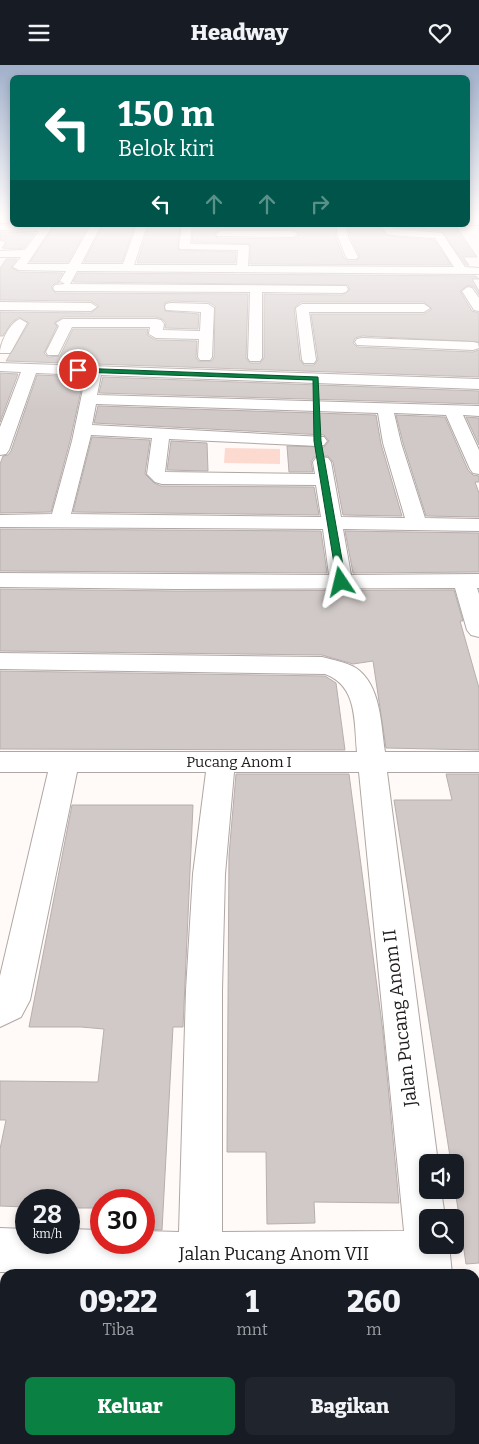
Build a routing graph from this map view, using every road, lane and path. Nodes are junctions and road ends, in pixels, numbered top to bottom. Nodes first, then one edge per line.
1 (63, 282) edge
2 (299, 282) edge
3 (256, 289) junction
4 (300, 289) junction
5 (359, 290) dead end
6 (469, 291) edge
7 (44, 295) junction
8 (0, 306) edge
9 (107, 307) dead end
10 (155, 307) dead end
11 (241, 307) dead end
12 (479, 307) edge
13 (260, 308) junction
14 (48, 323) dead end
15 (65, 327) junction
16 (206, 335) junction
17 (362, 342) dead end
18 (438, 345) junction
19 (473, 346) dead end
20 (2, 350) edge
21 (24, 351) dead end
22 (71, 352) dead end
23 (222, 357) dead end
24 (238, 358) dead end
25 (255, 358) junction
26 (273, 359) dead end
27 (291, 359) dead end
28 (309, 360) junction
29 (324, 360) dead end
30 (0, 367) edge
31 (30, 368) junction
32 (94, 370) junction
33 (316, 378) junction
34 (479, 384) edge
35 (88, 399) junction
36 (318, 407) junction
37 (385, 408) junction
38 (452, 410) junction
39 (479, 411) edge
40 (83, 430) junction
41 (161, 433) junction
42 (318, 441) junction
43 (0, 450) edge
44 (479, 469) edge
45 (325, 480) junction
46 (60, 520) junction
47 (0, 521) edge
48 (331, 523) junction
49 (417, 524) junction
50 (479, 525) edge
51 (0, 580) edge
52 (472, 581) edge
53 (341, 582) junction
54 (479, 630) edge
55 (0, 661) edge
56 (65, 761) junction
57 (0, 762) edge
58 (221, 762) junction
59 (370, 762) junction
60 (479, 762) edge
61 (0, 1010) edge
62 (0, 1249) edge
63 (200, 1255) junction
64 (429, 1264) edge

1 - 7 street
2 - 4 street
3 - 4 street
3 - 7 street
3 - 13 street
4 - 5 street
6 - 12 street
7 - 8 street
7 - 9 street
7 - 20 street
10 - 16 street
11 - 13 street
13 - 25 street
14 - 15 street
15 - 16 street
15 - 22 street
16 - 23 street
17 - 18 street
18 - 19 street
18 - 28 street
20 - 21 street
24 - 25 street
25 - 26 street
27 - 28 street
28 - 29 street
30 - 31 street
31 - 32 street
31 - 43 street
32 - 33 street
32 - 35 street
33 - 34 street
33 - 36 street
35 - 36 street
35 - 40 street
36 - 37 street
36 - 42 street
37 - 38 street
37 - 49 street
38 - 39 street
38 - 44 street
40 - 41 street
40 - 46 street
41 - 42 street
41 - 45 street
42 - 45 street
45 - 48 street
46 - 47 street
46 - 48 street
48 - 49 street
48 - 53 street
49 - 50 street
51 - 53 street
52 - 53 street
52 - 54 street
55 - 59 street, Jalan Pucang Anom II
56 - 57 street, Pucang Anom I
56 - 58 street, Pucang Anom I
56 - 61 street
58 - 59 street, Pucang Anom I
58 - 63 street
59 - 60 street, Pucang Anom I
59 - 64 street, Jalan Pucang Anom II
62 - 63 street, Jalan Pucang Anom VII
63 - 64 street, Jalan Pucang Anom VII

